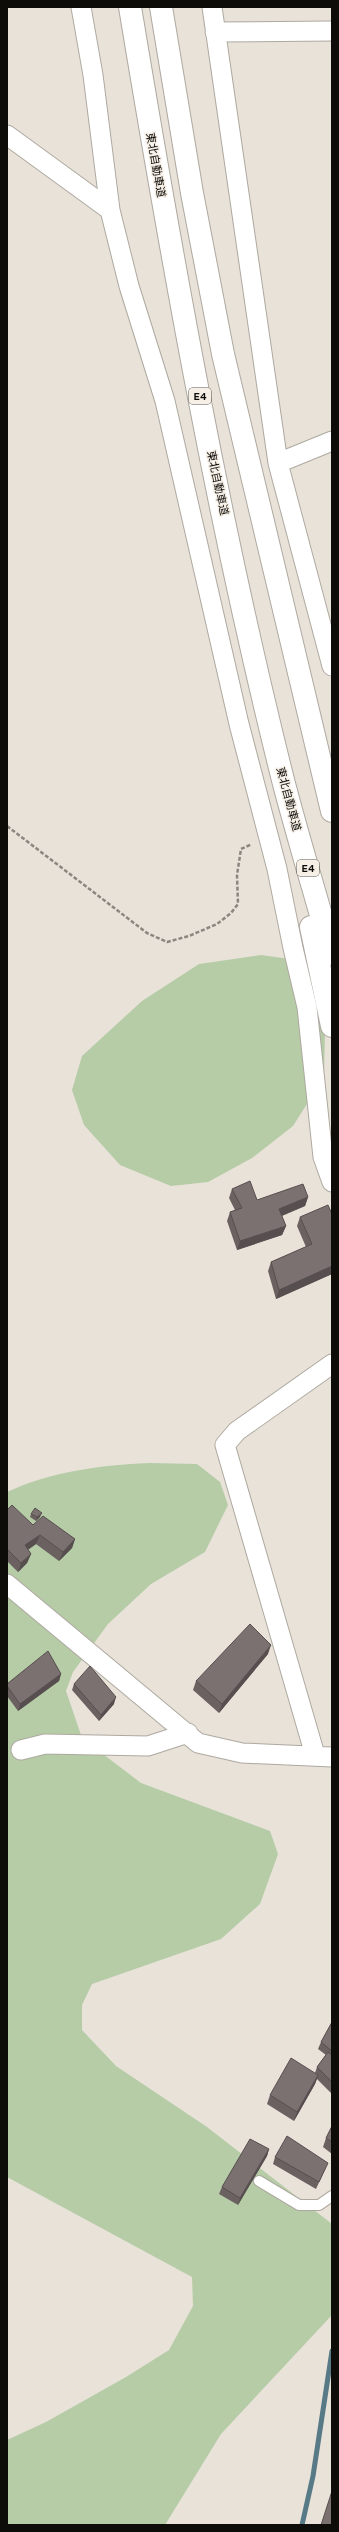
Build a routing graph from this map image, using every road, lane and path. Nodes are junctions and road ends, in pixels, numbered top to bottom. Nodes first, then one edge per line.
1 (81, 7) edge
2 (130, 7) edge
3 (161, 7) edge
4 (212, 7) edge
5 (332, 31) edge
6 (215, 32) junction
7 (7, 135) edge
8 (110, 210) junction
9 (332, 441) edge
10 (278, 463) junction
11 (296, 663) junction
12 (332, 666) edge
13 (332, 765) edge
14 (284, 782) junction
15 (332, 811) edge
16 (7, 826) edge
17 (270, 836) junction
18 (332, 954) edge
19 (332, 1026) edge
20 (328, 1155) edge
21 (332, 1182) edge
22 (332, 1364) edge
23 (7, 1584) edge
24 (188, 1733) junction
25 (21, 1750) dead end
26 (323, 1756) edge
27 (259, 2181) dead end
28 (332, 2196) edge

1 - 8 street
2 - 14 highway, 東北自動車道 / E4
3 - 11 highway
4 - 6 street
5 - 6 street
6 - 10 street
7 - 8 street
8 - 17 street
9 - 10 street
10 - 12 street
11 - 13 highway
11 - 15 highway
14 - 18 highway, 東北自動車道 / E4
14 - 19 highway
16 - 17 path
17 - 20 street
20 - 21 street
22 - 26 street
23 - 24 street
24 - 25 street
24 - 26 street
27 - 28 lane

